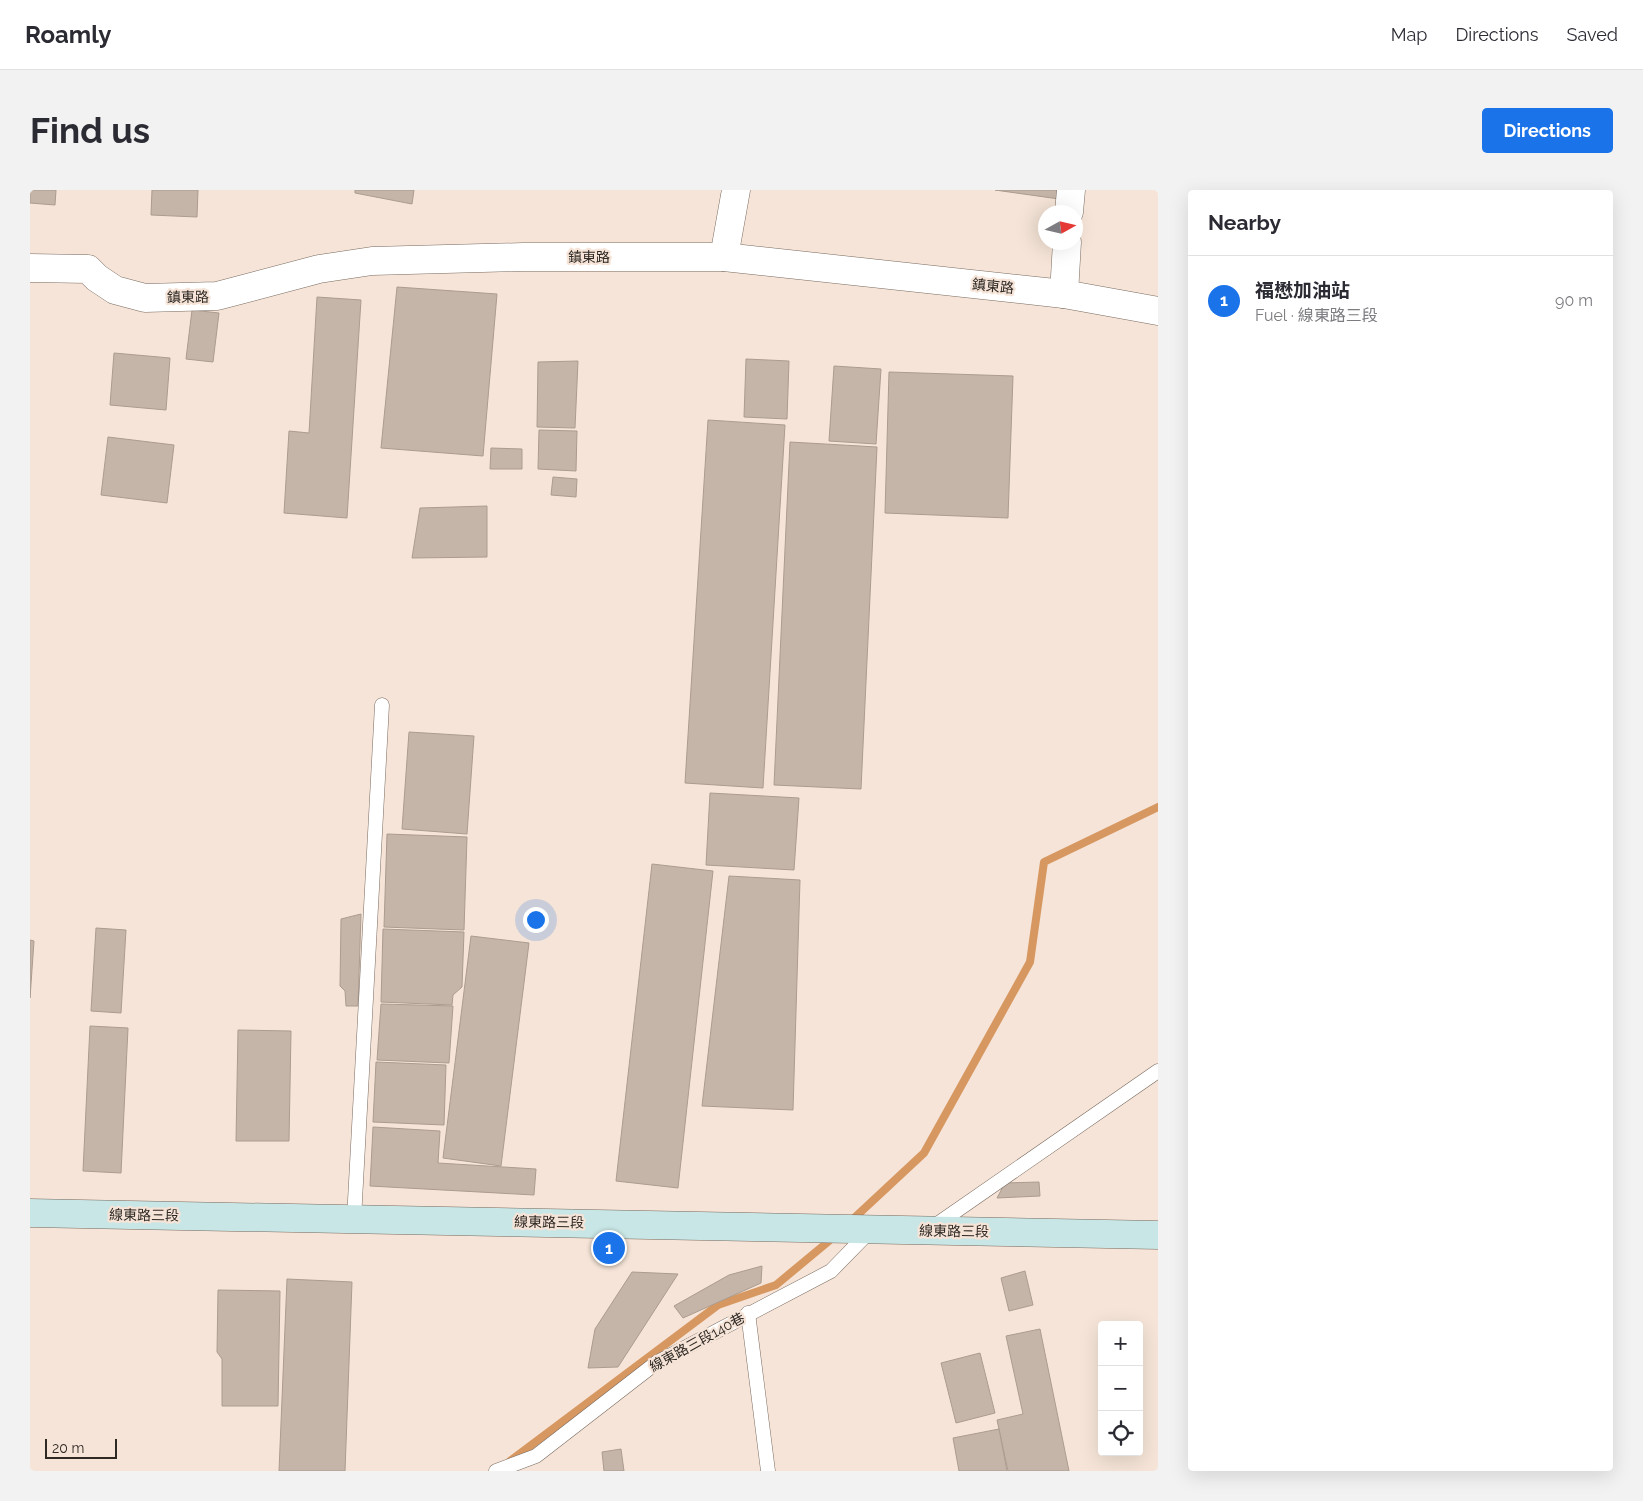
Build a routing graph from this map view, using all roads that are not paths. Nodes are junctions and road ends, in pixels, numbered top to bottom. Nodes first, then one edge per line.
1 (736, 190) edge
2 (1071, 190) edge
3 (1070, 205) edge
4 (1067, 250) edge
5 (724, 257) junction
6 (30, 268) edge
7 (1064, 294) junction
8 (1158, 311) edge
9 (382, 705) dead end
10 (1158, 1071) edge
11 (30, 1213) edge
12 (354, 1219) junction
13 (867, 1228) junction
14 (928, 1230) junction
15 (1158, 1235) edge
16 (748, 1313) junction
17 (496, 1471) edge
18 (768, 1471) edge

1 - 5 street
2 - 3 street
4 - 7 street
5 - 6 street, 鎮東路
5 - 7 street, 鎮東路
7 - 8 street, 鎮東路
9 - 12 lane
10 - 14 lane
11 - 12 main road, 線東路三段
12 - 13 main road, 線東路三段
13 - 14 main road, 線東路三段
13 - 16 lane, 線東路三段140巷
14 - 15 main road, 線東路三段
16 - 17 lane, 線東路三段140巷
16 - 18 lane

